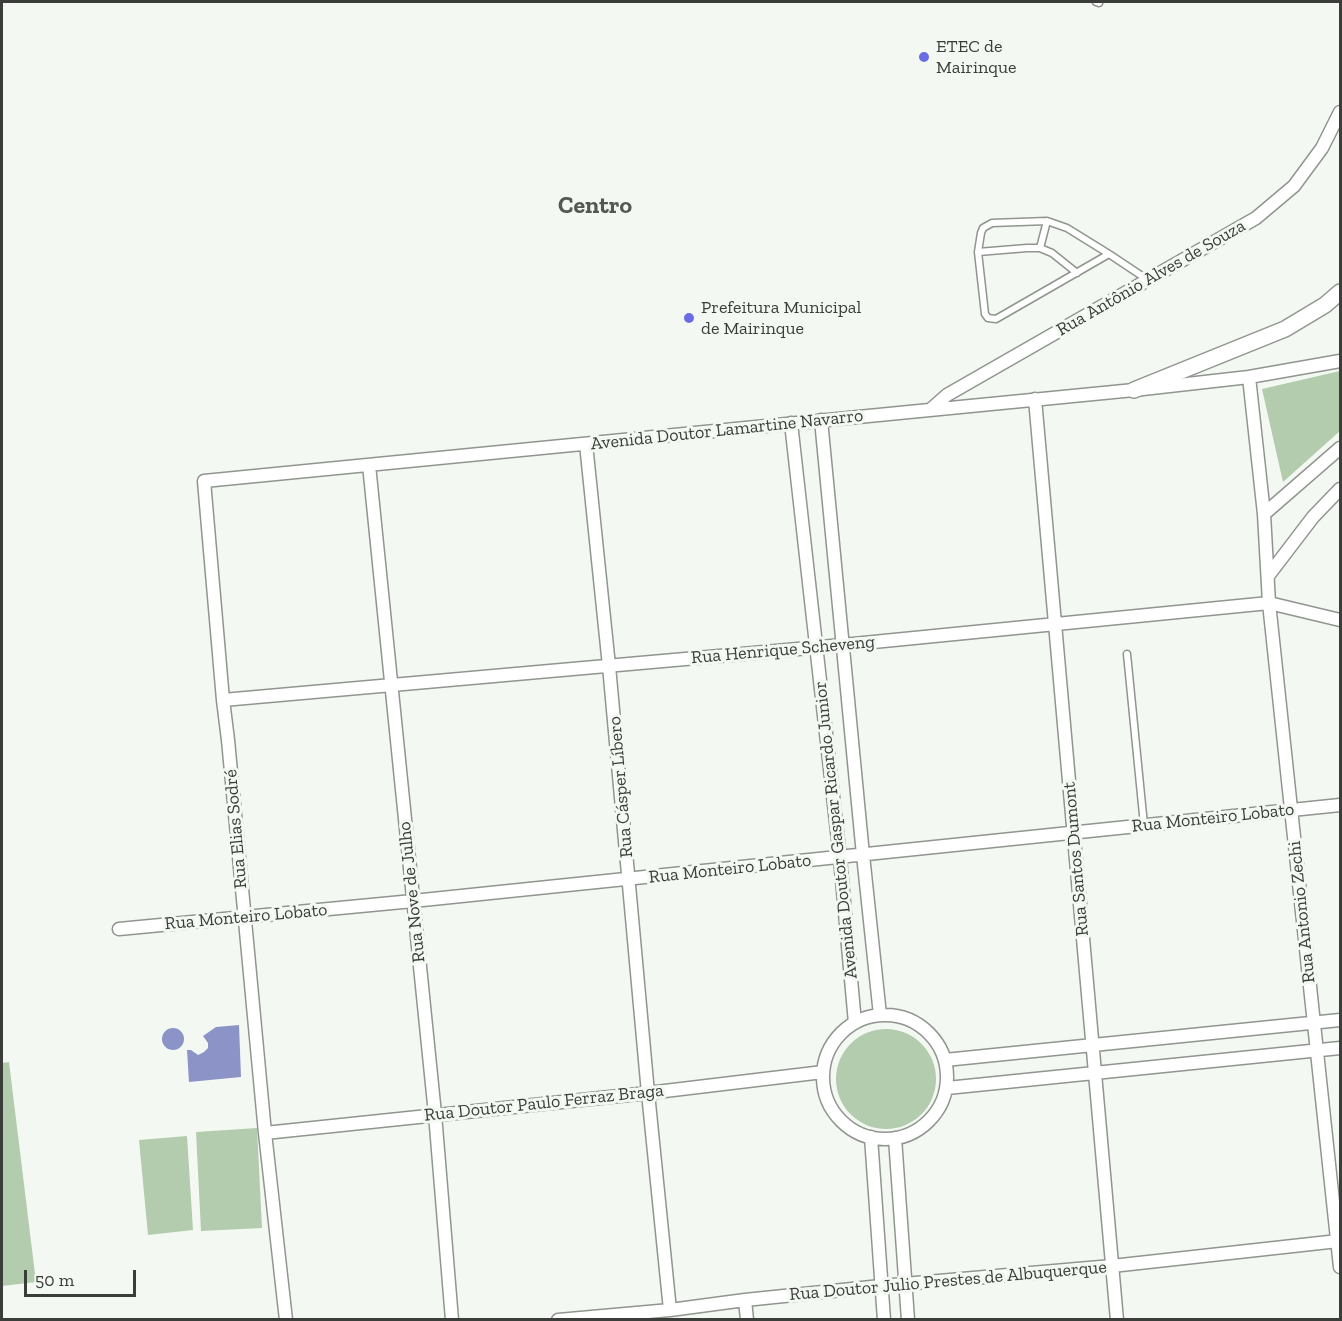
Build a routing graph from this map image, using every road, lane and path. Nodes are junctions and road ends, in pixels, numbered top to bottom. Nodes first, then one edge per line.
1 (1341, 112) edge
2 (1047, 221) junction
3 (1040, 248) junction
4 (978, 252) junction
5 (1109, 254) junction
6 (1077, 273) junction
7 (1148, 280) junction
8 (1341, 292) edge
9 (1341, 361) edge
10 (1250, 377) junction
11 (1134, 390) junction
12 (1035, 399) junction
13 (930, 410) junction
14 (822, 420) junction
15 (791, 423) junction
16 (586, 444) junction
17 (1341, 447) edge
18 (369, 465) junction
19 (204, 481) joint
20 (1341, 489) edge
21 (1264, 514) junction
22 (1268, 576) junction
23 (1269, 603) junction
24 (1341, 620) edge
25 (1055, 624) junction
26 (843, 645) junction
27 (816, 647) junction
28 (1127, 654) dead end
29 (609, 666) junction
30 (391, 685) junction
31 (223, 700) junction
32 (1341, 805) edge
33 (1292, 809) junction
34 (1144, 825) junction
35 (1074, 833) junction
36 (863, 855) junction
37 (840, 858) junction
38 (629, 879) junction
39 (413, 901) junction
40 (245, 918) junction
41 (119, 929) dead end
42 (880, 1015) junction
43 (1341, 1020) edge
44 (1314, 1021) junction
45 (855, 1023) junction
46 (1093, 1045) junction
47 (1341, 1048) edge
48 (1317, 1051) junction
49 (945, 1060) junction
50 (823, 1072) junction
51 (1095, 1072) junction
52 (947, 1088) junction
53 (648, 1093) junction
54 (435, 1114) junction
55 (265, 1133) junction
56 (871, 1137) junction
57 (895, 1138) junction
58 (1336, 1187) edge
59 (1339, 1242) edge
60 (1112, 1266) junction
61 (1341, 1267) edge
62 (905, 1285) junction
63 (881, 1286) junction
64 (745, 1300) junction
65 (670, 1310) junction
66 (286, 1320) edge
67 (452, 1320) edge
68 (558, 1320) edge
69 (747, 1320) edge
70 (884, 1320) edge
71 (908, 1320) edge
72 (1117, 1320) edge

1 - 7 street, Rua Antônio Alves de Souza
2 - 3 lane
2 - 4 lane
2 - 5 lane
3 - 4 lane
3 - 6 lane
4 - 6 lane
5 - 6 lane
5 - 7 lane
7 - 13 street, Rua Antônio Alves de Souza
8 - 11 street
9 - 10 street, Avenida Doutor Lamartine Navarro
10 - 11 street, Avenida Doutor Lamartine Navarro
10 - 21 street, Rua Antonio Zechi
11 - 12 street, Avenida Doutor Lamartine Navarro
12 - 13 street, Avenida Doutor Lamartine Navarro
12 - 25 street, Rua Santos Dumont
13 - 14 street, Avenida Doutor Lamartine Navarro
14 - 15 street, Avenida Doutor Lamartine Navarro
14 - 26 street, Avenida Doutor Gaspar Ricardo Junior
15 - 16 street, Avenida Doutor Lamartine Navarro
15 - 27 street, Avenida Doutor Gaspar Ricardo Junior
16 - 18 street, Avenida Doutor Lamartine Navarro
16 - 29 street, Rua Cásper Líbero
17 - 21 street
18 - 19 street, Avenida Doutor Lamartine Navarro
18 - 30 street, Rua Nove de Julho
19 - 31 street, Rua Elias Sodré
20 - 22 street
21 - 22 street, Rua Antonio Zechi
22 - 23 street, Rua Antonio Zechi
23 - 24 street, Rua Henrique Scheveng
23 - 25 street, Rua Henrique Scheveng
23 - 33 street, Rua Antonio Zechi
25 - 26 street, Rua Henrique Scheveng
25 - 35 street, Rua Santos Dumont
26 - 27 street, Rua Henrique Scheveng
26 - 36 street, Avenida Doutor Gaspar Ricardo Junior
27 - 29 street, Rua Henrique Scheveng
27 - 37 street, Avenida Doutor Gaspar Ricardo Junior
28 - 34 lane
29 - 30 street, Rua Henrique Scheveng
29 - 38 street, Rua Cásper Líbero
30 - 31 street, Rua Henrique Scheveng
30 - 39 street, Rua Nove de Julho
31 - 40 street, Rua Elias Sodré
32 - 33 street, Rua Monteiro Lobato
33 - 34 street, Rua Monteiro Lobato
33 - 44 street, Rua Antonio Zechi
34 - 35 street, Rua Monteiro Lobato
35 - 36 street, Rua Monteiro Lobato
35 - 46 street, Rua Santos Dumont
36 - 37 street, Rua Monteiro Lobato
36 - 42 street, Avenida Doutor Gaspar Ricardo Junior
37 - 38 street, Rua Monteiro Lobato
37 - 45 street, Avenida Doutor Gaspar Ricardo Junior
38 - 39 street, Rua Monteiro Lobato
38 - 53 street, Rua Cásper Líbero
39 - 40 street, Rua Monteiro Lobato
39 - 54 street, Rua Nove de Julho
40 - 41 street, Rua Monteiro Lobato
40 - 55 street, Rua Elias Sodré
42 - 45 street
42 - 49 street
43 - 44 street
44 - 46 street
44 - 48 street, Rua Antonio Zechi
45 - 50 street
46 - 49 street
46 - 51 street, Rua Santos Dumont
47 - 48 street
48 - 51 street
48 - 58 street, Rua Antonio Zechi
49 - 52 street
50 - 53 street, Rua Doutor Paulo Ferraz Braga
50 - 56 street
51 - 52 street
51 - 60 street, Rua Santos Dumont
52 - 57 street
53 - 54 street, Rua Doutor Paulo Ferraz Braga
53 - 65 street, Rua Cásper Líbero
54 - 55 street, Rua Doutor Paulo Ferraz Braga
54 - 67 street, Rua Nove de Julho
55 - 66 street, Rua Elias Sodré
56 - 57 street
56 - 63 street
57 - 62 street
58 - 59 street, Rua Antonio Zechi
59 - 60 street, Rua Doutor Julio Prestes de Albuquerque
59 - 61 street, Rua Antonio Zechi
60 - 62 street, Rua Doutor Julio Prestes de Albuquerque
60 - 72 street, Rua Santos Dumont
62 - 63 street, Rua Doutor Julio Prestes de Albuquerque
62 - 71 street
63 - 64 street, Rua Doutor Julio Prestes de Albuquerque
63 - 70 street
64 - 65 street, Rua Doutor Julio Prestes de Albuquerque
64 - 69 street
65 - 68 street, Rua Doutor Julio Prestes de Albuquerque

